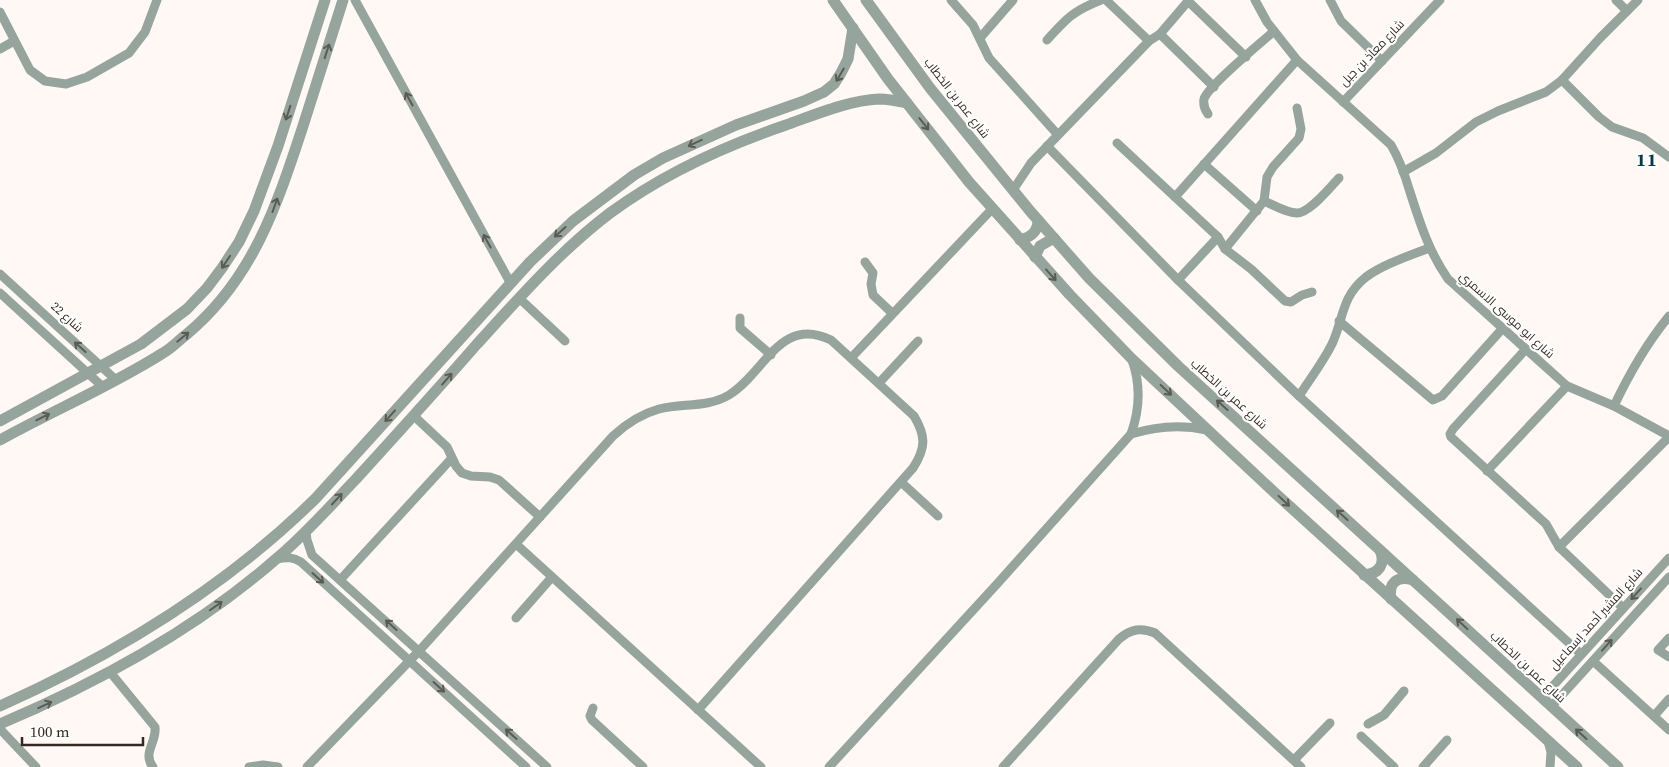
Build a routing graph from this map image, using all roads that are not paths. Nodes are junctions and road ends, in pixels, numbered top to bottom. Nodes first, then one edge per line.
1 (157, 0) edge
2 (325, 0) edge
3 (343, 0) edge
4 (355, 0) edge
5 (833, 0) edge
6 (866, 0) edge
7 (951, 0) edge
8 (1012, 0) edge
9 (1101, 0) edge
10 (1106, 0) edge
11 (1255, 0) edge
12 (1330, 0) edge
13 (1440, 0) edge
14 (1616, 0) edge
15 (1638, 0) edge
16 (1188, 1) edge
17 (1627, 11) junction
18 (0, 12) edge
19 (853, 28) junction
20 (1274, 31) junction
21 (1160, 34) junction
22 (980, 38) junction
23 (1047, 40) dead end
24 (14, 41) junction
25 (1148, 41) junction
26 (0, 49) edge
27 (1246, 57) junction
28 (1297, 60) junction
29 (1382, 61) junction
30 (1562, 80) junction
31 (1214, 87) junction
32 (1343, 102) junction
33 (907, 103) junction
34 (1297, 108) dead end
35 (1208, 114) dead end
36 (1058, 135) junction
37 (1117, 144) dead end
38 (1047, 146) junction
39 (1669, 157) edge
40 (1204, 164) junction
41 (1403, 172) junction
42 (1339, 178) dead end
43 (1013, 190) junction
44 (1175, 197) junction
45 (600, 200) junction
46 (1264, 201) junction
47 (992, 209) junction
48 (1258, 210) junction
49 (610, 213) junction
50 (1038, 220) junction
51 (1054, 238) junction
52 (1218, 238) junction
53 (1020, 240) junction
54 (1429, 248) junction
55 (1225, 249) junction
56 (1035, 257) junction
57 (865, 262) dead end
58 (0, 274) edge
59 (1178, 280) junction
60 (511, 284) junction
61 (1312, 292) dead end
62 (0, 293) edge
63 (518, 298) junction
64 (892, 313) junction
65 (740, 318) dead end
66 (1339, 321) junction
67 (1667, 322) edge
68 (1503, 328) junction
69 (565, 341) dead end
70 (918, 341) dead end
71 (1526, 349) junction
72 (770, 355) junction
73 (850, 358) junction
74 (1132, 359) junction
75 (101, 366) junction
76 (88, 373) junction
77 (116, 380) junction
78 (879, 383) junction
79 (1567, 386) junction
80 (103, 387) junction
81 (1299, 396) junction
82 (1614, 406) junction
83 (414, 416) junction
84 (0, 421) edge
85 (1209, 430) junction
86 (1131, 434) junction
87 (1669, 437) edge
88 (370, 438) junction
89 (0, 440) edge
90 (383, 449) junction
91 (452, 458) junction
92 (1487, 471) junction
93 (901, 482) junction
94 (938, 516) dead end
95 (540, 517) junction
96 (306, 532) junction
97 (516, 544) junction
98 (1559, 547) junction
99 (1380, 550) junction
100 (1669, 558) edge
101 (277, 559) junction
102 (1364, 575) junction
103 (552, 577) junction
104 (1669, 577) edge
105 (340, 580) junction
106 (1413, 580) junction
107 (1391, 600) junction
108 (186, 604) junction
109 (1623, 608) junction
110 (516, 618) dead end
111 (163, 619) junction
112 (196, 620) junction
113 (173, 635) junction
114 (1669, 638) edge
115 (419, 651) junction
116 (1581, 654) junction
117 (1669, 657) edge
118 (409, 660) junction
119 (1593, 660) junction
120 (110, 672) junction
121 (1404, 691) dead end
122 (1542, 698) junction
123 (1669, 699) edge
124 (0, 706) edge
125 (1551, 707) junction
126 (593, 708) dead end
127 (698, 710) junction
128 (1654, 716) junction
129 (1330, 723) dead end
130 (0, 724) edge
131 (1368, 724) dead end
132 (0, 729) edge
133 (1669, 730) edge
134 (1361, 736) dead end
135 (1447, 740) dead end
136 (1548, 741) junction
137 (532, 753) junction
138 (1294, 760) junction
139 (522, 766) edge
140 (36, 767) edge
141 (153, 767) edge
142 (249, 767) edge
143 (278, 767) edge
144 (307, 767) edge
145 (547, 767) edge
146 (642, 767) edge
147 (761, 767) edge
148 (829, 767) edge
149 (1003, 767) edge
150 (1301, 767) edge
151 (1394, 767) edge
152 (1423, 767) edge
153 (1550, 767) edge
154 (1577, 767) edge
155 (1618, 767) edge

1 - 24 street
2 -> 75 street
77 -> 3 street
60 -> 4 street
5 - 19 street
6 - 43 street, شارع عمر بن الخطاب
7 - 22 street
8 - 22 street
9 - 23 street
10 - 25 street
11 - 20 street, شارع ابو موسى الاسمري
12 - 29 street
13 - 29 street, شارع معاذ بن جبل
14 - 17 street
15 - 17 street
16 - 21 street
16 - 27 street
17 - 30 street
18 - 24 street
19 - 33 street
19 -> 45 street
20 - 27 street
20 - 28 street, شارع ابو موسى الاسمري
21 - 25 street
21 - 31 street
22 - 36 street
24 - 26 street
25 - 36 street
27 - 31 street
28 - 32 street, شارع ابو موسى الاسمري
28 - 40 street
29 - 32 street, شارع معاذ بن جبل
30 - 39 street
30 - 41 street
31 - 35 street
32 - 41 street, شارع ابو موسى الاسمري
33 -> 47 street
33 - 49 street
34 - 46 street
36 - 38 street
37 - 44 street
38 - 43 street
38 - 59 street
40 - 44 street
40 - 48 street
41 - 54 street, شارع ابو موسى الاسمري
42 - 46 street
43 - 50 street, شارع عمر بن الخطاب
44 - 52 street
45 - 49 street
45 -> 60 street
46 - 48 street
47 - 53 street
47 - 64 street
48 - 55 street
49 - 63 street
50 - 51 street, شارع عمر بن الخطاب
50 - 53 street
51 - 56 street
99 -> 51 street, شارع عمر بن الخطاب
52 - 55 street
52 - 59 street
53 - 56 street
54 - 66 street
54 - 68 street, شارع ابو موسى الاسمري
55 - 61 street
56 -> 74 street
57 - 64 street
75 -> 58 street, شارع 22
59 - 81 street
60 -> 88 street
62 - 76 street
63 - 69 street
83 -> 63 street
64 - 73 street
65 - 72 street
66 - 68 street
66 - 81 street
67 - 82 street
68 - 71 street, شارع ابو موسى الاسمري
70 - 78 street
71 - 79 street, شارع ابو موسى الاسمري
71 - 92 street
72 - 73 street
72 - 95 street
73 - 78 street
74 -> 85 street
74 - 86 street
75 - 76 street
75 - 77 street, شارع 22
76 - 80 street
76 - 84 street
77 - 80 street
78 - 93 street
79 - 82 street, شارع ابو موسى الاسمري
79 - 92 street
89 -> 80 street
81 - 116 street
82 - 87 street, شارع ابو موسى الاسمري
83 - 90 street
83 - 91 street
85 - 86 street
85 -> 102 street
86 - 148 street
87 - 98 street
88 - 90 street
88 - 108 street
96 -> 90 street
91 - 95 street
91 - 105 street
92 - 98 street
93 - 94 street
93 - 127 street
95 - 97 street
96 - 101 street
96 - 105 street
97 - 103 street
97 - 115 street
98 - 109 street
99 - 102 street
99 - 106 street, شارع عمر بن الخطاب
100 -> 109 street, شارع المشير أحمد إسماعيل
112 -> 101 street
101 -> 118 street
102 - 107 street
103 - 110 street
103 - 127 street
119 -> 104 street, شارع المشير أحمد إسماعيل
115 -> 105 street
106 - 107 street
122 -> 106 street, شارع عمر بن الخطاب
107 - 136 street
108 - 111 street
108 - 112 street
109 - 116 street, شارع المشير أحمد إسماعيل
111 - 113 street
111 - 124 street
112 - 113 street
113 - 120 street
114 - 117 street
115 - 118 street
137 -> 115 street
116 - 122 street, شارع المشير أحمد إسماعيل
118 -> 139 street
118 - 144 street
119 - 125 street, شارع المشير أحمد إسماعيل
119 - 128 street
130 -> 120 street
120 - 141 street
121 - 131 street
122 - 125 street, شارع عمر بن الخطاب
123 - 128 street
155 -> 125 street, شارع عمر بن الخطاب
126 - 146 street
127 - 147 street
128 - 133 street
129 - 138 street
132 - 140 street
134 - 151 street
135 - 152 street
136 - 153 street
136 - 154 street
137 - 139 street
137 - 145 street
138 - 149 street
138 - 150 street
142 - 143 street

